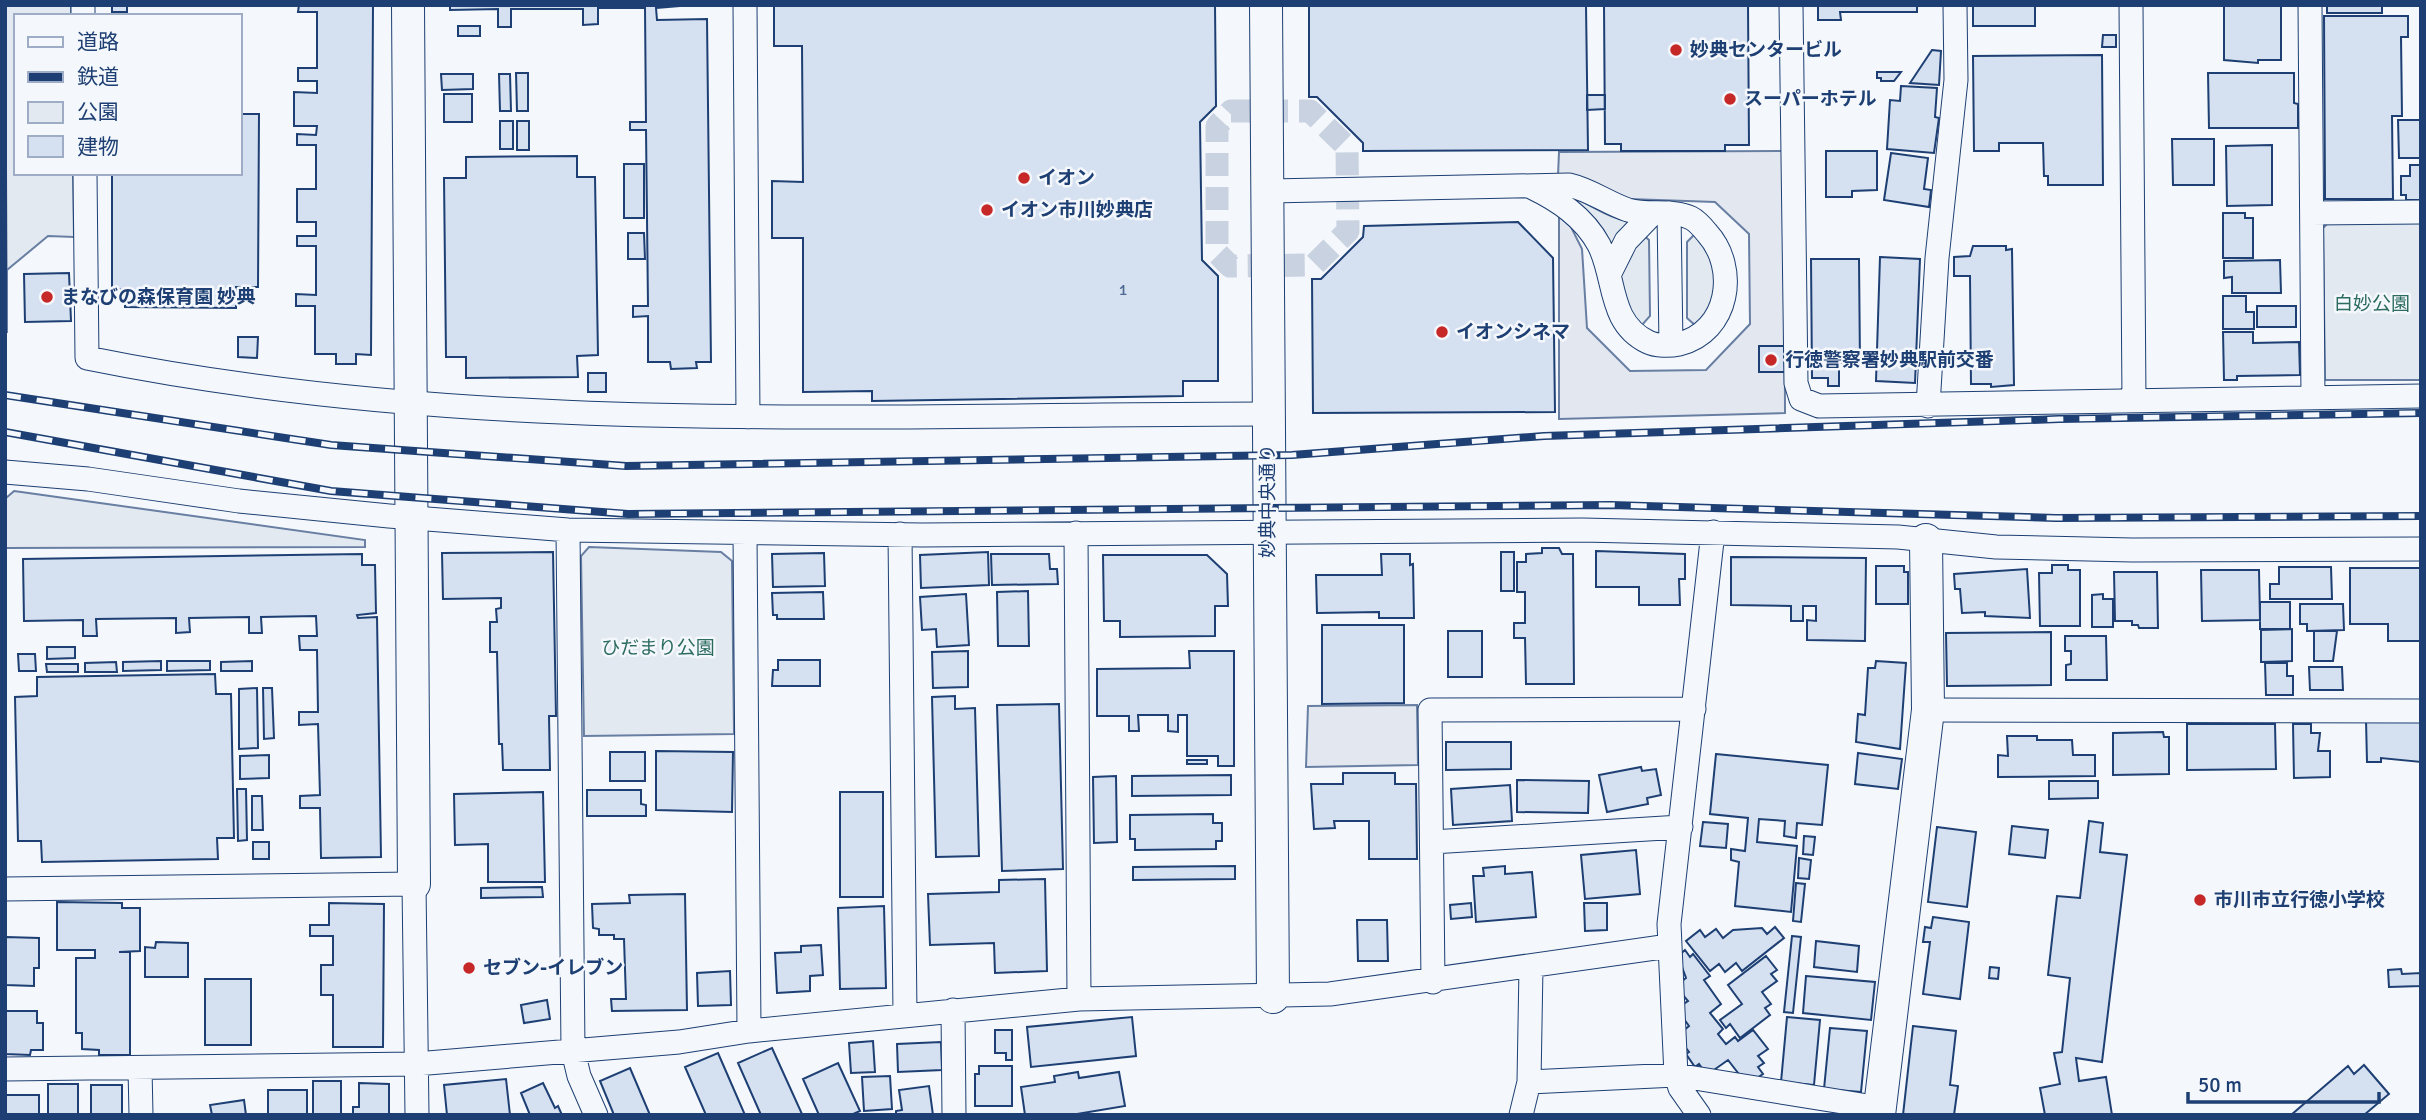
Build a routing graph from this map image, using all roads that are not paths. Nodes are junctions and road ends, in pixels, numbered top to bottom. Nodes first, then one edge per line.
1 (408, 5) edge
2 (745, 5) edge
3 (1266, 5) edge
4 (1791, 5) edge
5 (1955, 5) edge
6 (2131, 5) edge
7 (2310, 5) edge
8 (85, 175) edge
9 (1531, 187) junction
10 (1268, 191) junction
11 (2421, 212) edge
12 (1661, 213) junction
13 (2312, 213) junction
14 (1610, 273) junction
15 (1671, 345) junction
16 (2421, 396) edge
17 (2313, 398) junction
18 (2134, 401) junction
19 (411, 403) junction
20 (1928, 406) junction
21 (1268, 414) junction
22 (748, 417) junction
23 (5, 472) edge
24 (413, 518) junction
25 (568, 530) junction
26 (1268, 531) junction
27 (1076, 533) junction
28 (1713, 533) junction
29 (745, 534) junction
30 (900, 534) junction
31 (1926, 540) junction
32 (2421, 549) edge
33 (1694, 709) junction
34 (1928, 710) junction
35 (2421, 711) edge
36 (1681, 827) junction
37 (1432, 842) junction
38 (414, 884) junction
39 (5, 888) edge
40 (1670, 946) junction
41 (1531, 967) junction
42 (1433, 982) junction
43 (1273, 997) junction
44 (1079, 999) junction
45 (953, 1010) junction
46 (905, 1015) junction
47 (749, 1031) junction
48 (573, 1051) junction
49 (416, 1064) junction
50 (141, 1068) junction
51 (5, 1069) edge
52 (1676, 1074) junction
53 (1529, 1082) junction
54 (1880, 1111) edge
55 (141, 1115) edge
56 (417, 1115) edge
57 (596, 1115) edge
58 (954, 1115) edge
59 (1521, 1115) edge
60 (1699, 1115) edge

1 - 19 street
2 - 22 street
3 - 10 street, 妙典中央通り
4 - 20 street
5 - 20 street
6 - 18 street
7 - 13 street
8 - 19 street
9 - 10 street
9 - 12 street
9 - 14 street
10 - 21 street, 妙典中央通り
11 - 13 street
12 - 14 street
12 - 15 street
12 - 15 street
13 - 17 street
14 - 15 street
16 - 17 street
17 - 18 street
18 - 20 street
19 - 22 street
19 - 24 street
21 - 22 street
21 - 26 street, 妙典中央通り
23 - 24 street
24 - 25 street
24 - 38 street
25 - 29 street
25 - 48 street
26 - 27 street
26 - 28 street
26 - 43 street, 妙典中央通り
27 - 30 street
27 - 44 street
28 - 31 street
28 - 33 street
29 - 30 street
29 - 47 street
30 - 46 street
31 - 32 street
31 - 34 street
33 - 36 street
33 - 37 street
34 - 35 street
34 - 54 street
36 - 37 street
36 - 40 street
37 - 42 street
38 - 39 street
38 - 49 street
40 - 41 street
40 - 52 street
41 - 42 street
41 - 53 street
42 - 43 street
43 - 44 street
44 - 45 street
45 - 46 street
45 - 58 street
46 - 47 street
47 - 48 street
48 - 49 street
48 - 57 street
49 - 50 street
49 - 56 street
50 - 51 street
50 - 55 street
52 - 53 street
52 - 54 street
52 - 60 street
53 - 59 street

